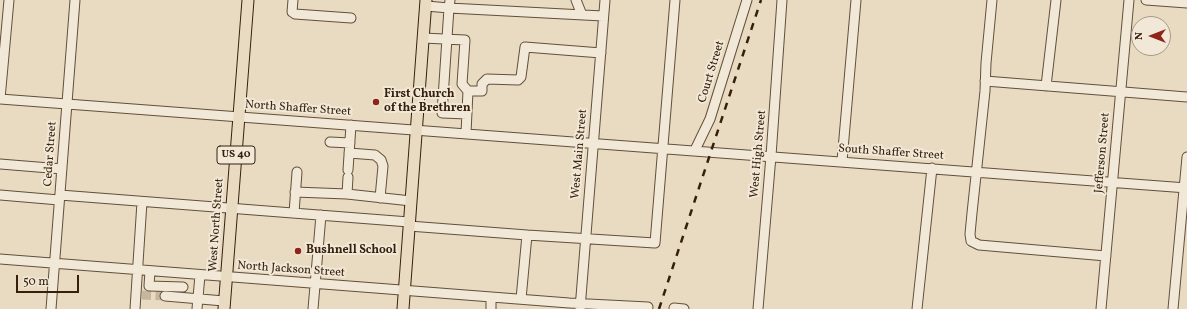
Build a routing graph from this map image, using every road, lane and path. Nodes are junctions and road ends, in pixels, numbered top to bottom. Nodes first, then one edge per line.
1 (8, 0) edge
2 (75, 0) edge
3 (248, 0) edge
4 (293, 0) edge
5 (576, 0) edge
6 (605, 0) edge
7 (675, 0) edge
8 (747, 0) edge
9 (782, 0) edge
10 (856, 0) edge
11 (992, 0) edge
12 (1056, 0) edge
13 (1129, 0) edge
14 (1146, 0) edge
15 (426, 3) edge
16 (1187, 3) edge
17 (450, 4) edge
18 (582, 15) junction
19 (604, 16) junction
20 (351, 18) dead end
21 (423, 38) junction
22 (447, 39) junction
23 (600, 53) junction
24 (985, 81) junction
25 (1046, 86) junction
26 (468, 91) junction
27 (1120, 92) junction
28 (1187, 97) edge
29 (0, 99) edge
30 (67, 104) junction
31 (467, 114) junction
32 (239, 116) junction
33 (351, 125) junction
34 (416, 130) junction
35 (466, 133) junction
36 (330, 142) dead end
37 (350, 143) junction
38 (593, 143) junction
39 (663, 148) junction
40 (696, 150) junction
41 (349, 153) junction
42 (771, 156) junction
43 (1187, 158) edge
44 (842, 161) junction
45 (0, 164) edge
46 (932, 168) junction
47 (62, 169) junction
48 (976, 171) junction
49 (297, 172) dead end
50 (1112, 182) junction
51 (1186, 188) edge
52 (295, 192) junction
53 (348, 194) junction
54 (0, 195) edge
55 (60, 197) junction
56 (380, 198) junction
57 (411, 201) junction
58 (142, 202) junction
59 (232, 208) junction
60 (294, 213) junction
61 (321, 215) junction
62 (409, 224) junction
63 (527, 235) junction
64 (586, 239) junction
65 (1106, 256) junction
66 (0, 259) edge
67 (54, 264) junction
68 (138, 270) junction
69 (150, 271) junction
70 (200, 275) junction
71 (226, 277) junction
72 (315, 284) junction
73 (149, 286) junction
74 (183, 287) dead end
75 (404, 290) junction
76 (138, 292) junction
77 (165, 296) tunnel mouth
78 (492, 297) junction
79 (198, 299) junction
80 (521, 299) junction
81 (224, 305) edge
82 (580, 306) edge
83 (648, 307) dead end
84 (674, 308) dead end
85 (51, 309) edge
86 (134, 309) edge
87 (197, 309) edge
88 (313, 309) edge
89 (403, 309) edge
90 (491, 309) edge
91 (684, 309) edge
92 (758, 309) edge
93 (917, 309) edge
94 (1101, 309) edge
95 (1173, 309) edge

1 - 29 street
2 - 30 street, Cedar Street
3 - 32 main road, West North Street / US 40
4 - 20 street
5 - 18 street
6 - 19 street, West Main Street
7 - 39 street
8 - 40 street, Court Street
9 - 42 street, West High Street
10 - 44 street
11 - 24 street
12 - 25 street
13 - 27 street, Jefferson Street
14 - 16 street
15 - 17 street
15 - 21 main road
17 - 18 street
17 - 22 street
18 - 19 street
19 - 23 street, West Main Street
21 - 22 street
21 - 34 main road
22 - 26 street
22 - 31 street
23 - 26 street
23 - 38 street, West Main Street
24 - 25 street
24 - 48 street
25 - 27 street
26 - 31 street
27 - 28 street
27 - 50 street, Jefferson Street
29 - 30 street, North Shaffer Street
30 - 32 street, North Shaffer Street
30 - 47 street, Cedar Street
31 - 35 street
32 - 33 street, North Shaffer Street
32 - 59 main road, West North Street / US 40
33 - 34 street, North Shaffer Street
33 - 37 street
34 - 35 street, North Shaffer Street
34 - 57 main road
35 - 38 street, North Shaffer Street
36 - 37 street
37 - 41 street
38 - 39 street, South Shaffer Street
38 - 64 street, West Main Street
39 - 40 street, South Shaffer Street
39 - 64 street
40 - 42 street, South Shaffer Street
41 - 53 street
41 - 56 street
42 - 44 street, South Shaffer Street
42 - 92 street, West High Street
43 - 51 street
44 - 46 street, South Shaffer Street
45 - 47 street
46 - 48 street, South Shaffer Street
46 - 93 street
47 - 55 street, Cedar Street
48 - 50 street, South Shaffer Street
48 - 65 street
49 - 52 street
50 - 51 street, South Shaffer Street
50 - 65 street, Jefferson Street
51 - 95 street
52 - 53 street
52 - 60 street
53 - 56 street
54 - 55 street
55 - 58 street
55 - 67 street, Cedar Street
56 - 57 street
57 - 62 main road
58 - 59 street
58 - 68 street
59 - 60 street
59 - 71 main road, West North Street / US 40
60 - 61 street
61 - 62 street
61 - 72 street
62 - 63 street
62 - 75 main road
63 - 64 street
63 - 80 street
64 - 82 street, West Main Street
65 - 94 street, Jefferson Street
66 - 67 street, North Jackson Street
67 - 68 street, North Jackson Street
67 - 85 street, Cedar Street
68 - 69 street, North Jackson Street
68 - 76 street
69 - 70 street, North Jackson Street
69 - 73 street
70 - 71 street, North Jackson Street
70 - 79 street
71 - 72 street, North Jackson Street
71 - 81 main road, West North Street / US 40
72 - 75 street, North Jackson Street
72 - 88 street
73 - 74 street
73 - 76 street
75 - 78 street, North Jackson Street
75 - 89 main road
76 - 86 street
77 - 79 street
78 - 80 street, North Jackson Street
78 - 90 street
79 - 81 street
79 - 87 street
80 - 82 street, North Jackson Street
82 - 83 street, North Jackson Street
84 - 91 street

